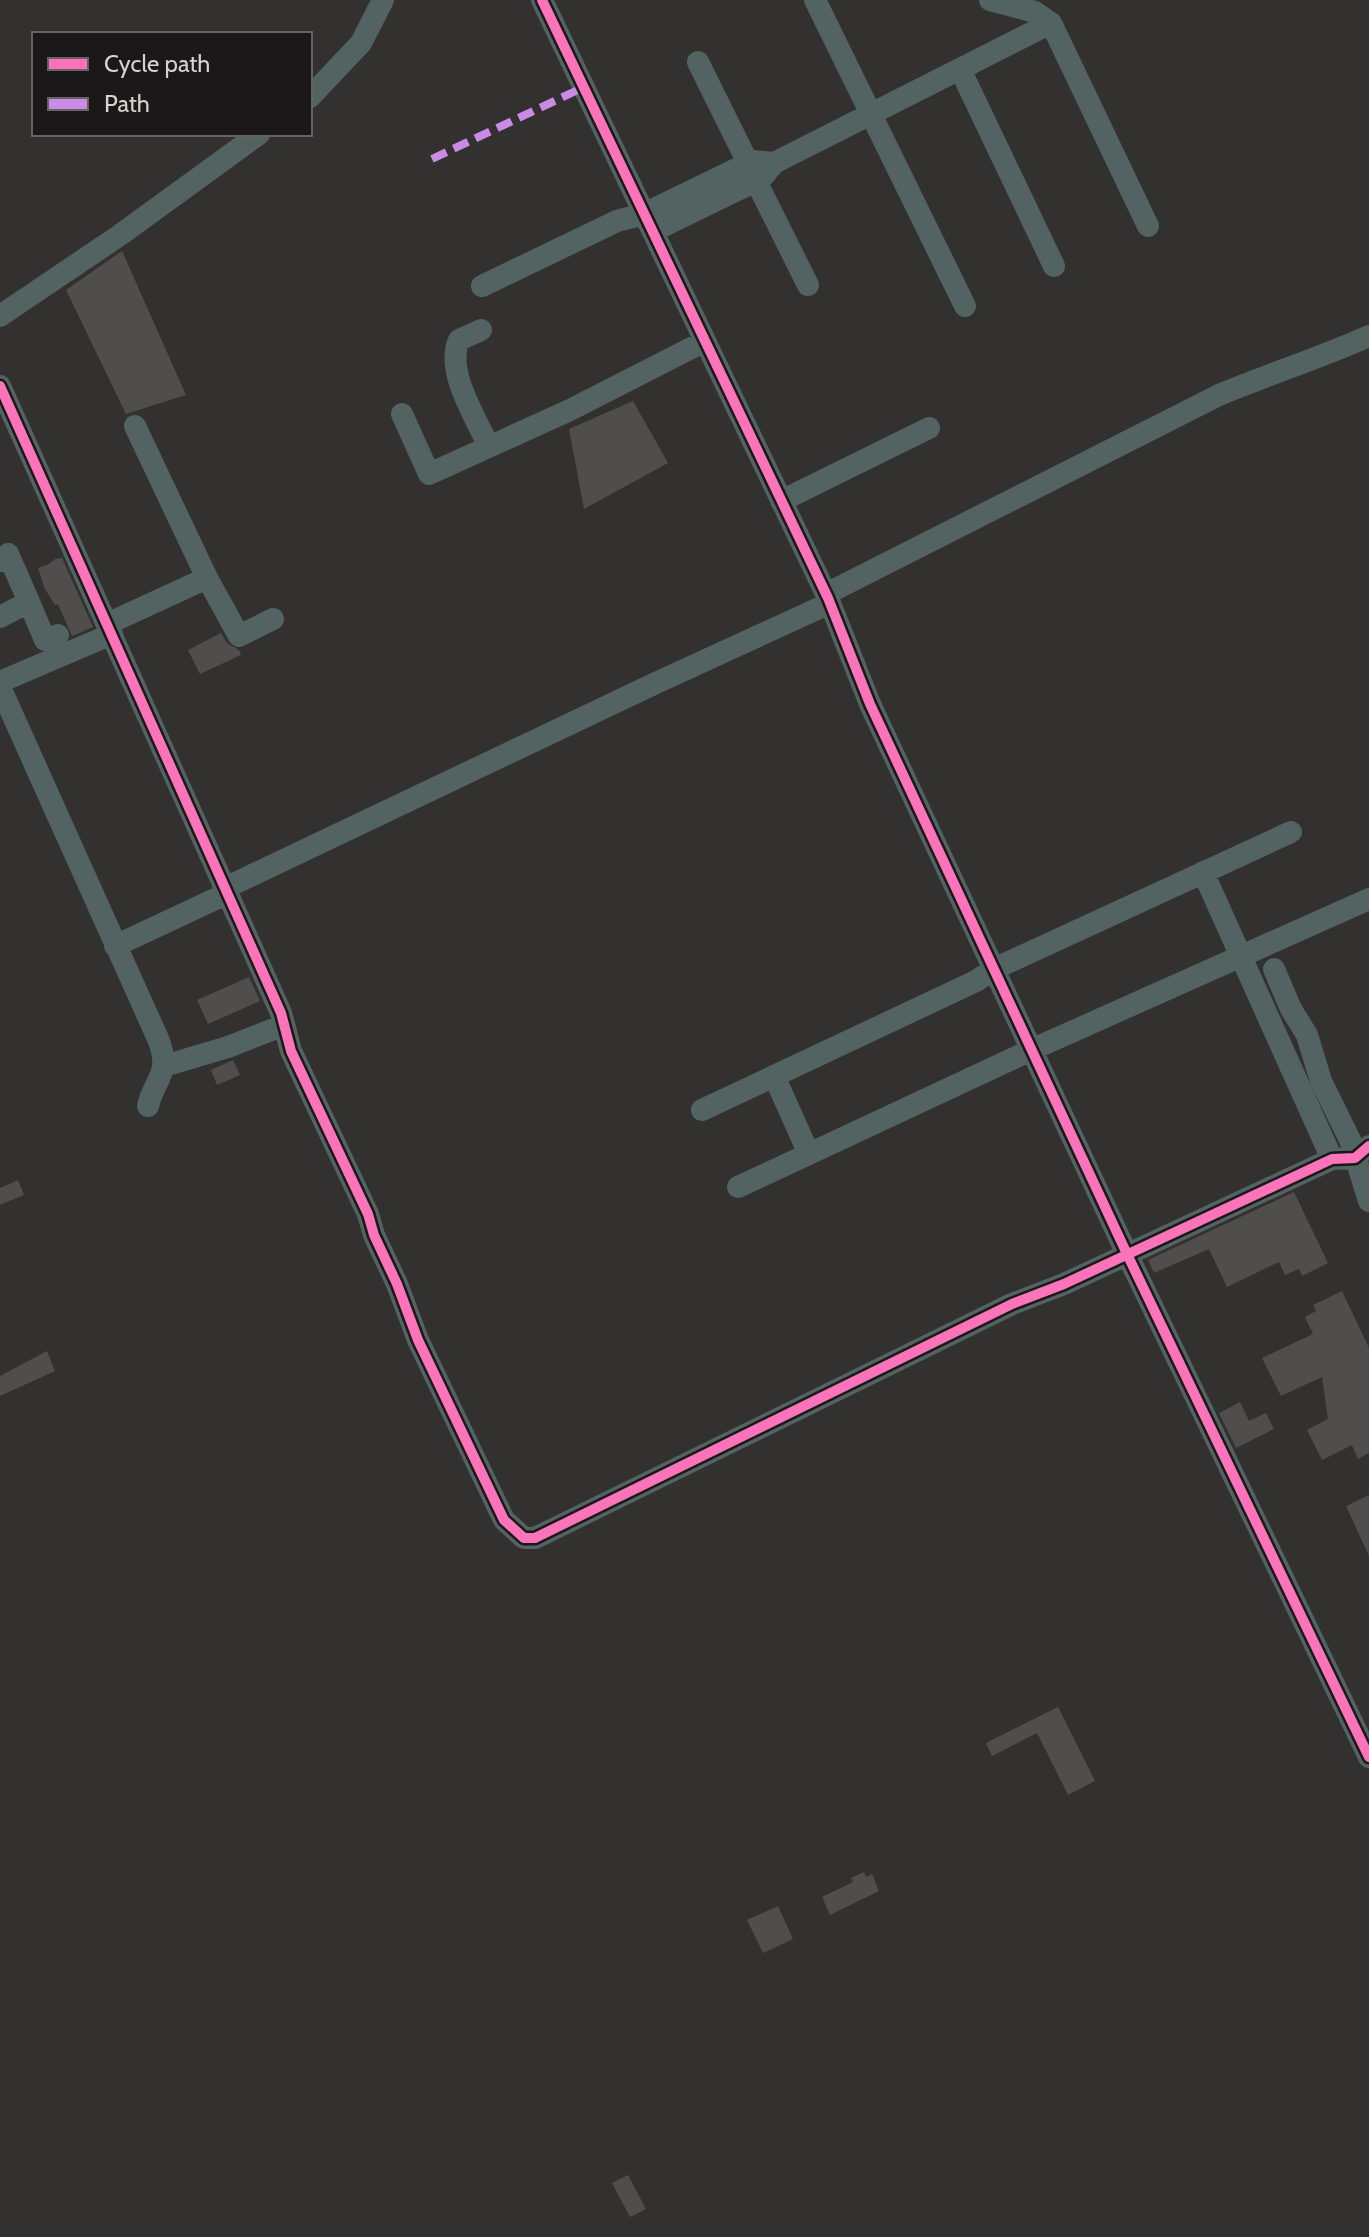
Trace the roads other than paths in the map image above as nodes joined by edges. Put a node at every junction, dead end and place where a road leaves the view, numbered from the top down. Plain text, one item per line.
1 (383, 0) edge
2 (542, 0) edge
3 (815, 0) edge
4 (990, 0) edge
5 (1051, 23) junction
6 (698, 62) dead end
7 (960, 69) junction
8 (312, 95) edge
9 (870, 114) junction
10 (256, 136) edge
11 (752, 172) junction
12 (648, 222) junction
13 (1148, 226) dead end
14 (1054, 266) dead end
15 (808, 285) dead end
16 (482, 286) dead end
17 (965, 306) dead end
18 (0, 316) edge
19 (481, 330) dead end
20 (1369, 336) edge
21 (705, 341) junction
22 (0, 386) edge
23 (402, 414) dead end
24 (135, 426) dead end
25 (929, 428) dead end
26 (489, 447) junction
27 (781, 501) junction
28 (0, 561) edge
29 (207, 578) junction
30 (828, 598) junction
31 (29, 602) junction
32 (0, 617) edge
33 (273, 619) dead end
34 (109, 629) junction
35 (58, 635) dead end
36 (0, 684) edge
37 (1291, 832) dead end
38 (1203, 872) junction
39 (225, 892) junction
40 (1369, 899) edge
41 (115, 946) junction
42 (1241, 956) junction
43 (994, 969) junction
44 (1274, 969) dead end
45 (284, 1025) junction
46 (1031, 1050) junction
47 (164, 1066) junction
48 (774, 1076) junction
49 (148, 1106) dead end
50 (702, 1110) dead end
51 (809, 1154) junction
52 (1352, 1154) edge
53 (738, 1187) dead end
54 (1369, 1201) edge
55 (1127, 1254) junction
56 (1369, 1757) edge

1 - 8 street
2 - 12 street
3 - 9 street
4 - 5 street
5 - 7 street
5 - 13 street
6 - 11 street
7 - 9 street
7 - 14 street
9 - 11 street
9 - 17 street
10 - 18 street
11 - 12 street
11 - 15 street
12 - 16 street
12 - 21 street
19 - 26 street
20 - 30 street
21 - 26 street
21 - 27 street
22 - 34 street
23 - 26 street
24 - 29 street
25 - 27 street
27 - 30 street
28 - 31 street
29 - 33 street
29 - 34 street
30 - 39 street
30 - 43 street
31 - 32 street
31 - 35 street
34 - 36 street
34 - 39 street
36 - 41 street
37 - 38 street
38 - 42 street
38 - 43 street
39 - 41 street
39 - 45 street
40 - 42 street
41 - 47 street
42 - 46 street
42 - 52 street
43 - 46 street
43 - 48 street
44 - 52 street
45 - 47 street
45 - 55 street
46 - 51 street
46 - 55 street
47 - 49 street
48 - 50 street
48 - 51 street
51 - 53 street
52 - 54 street
52 - 55 street
55 - 56 street

